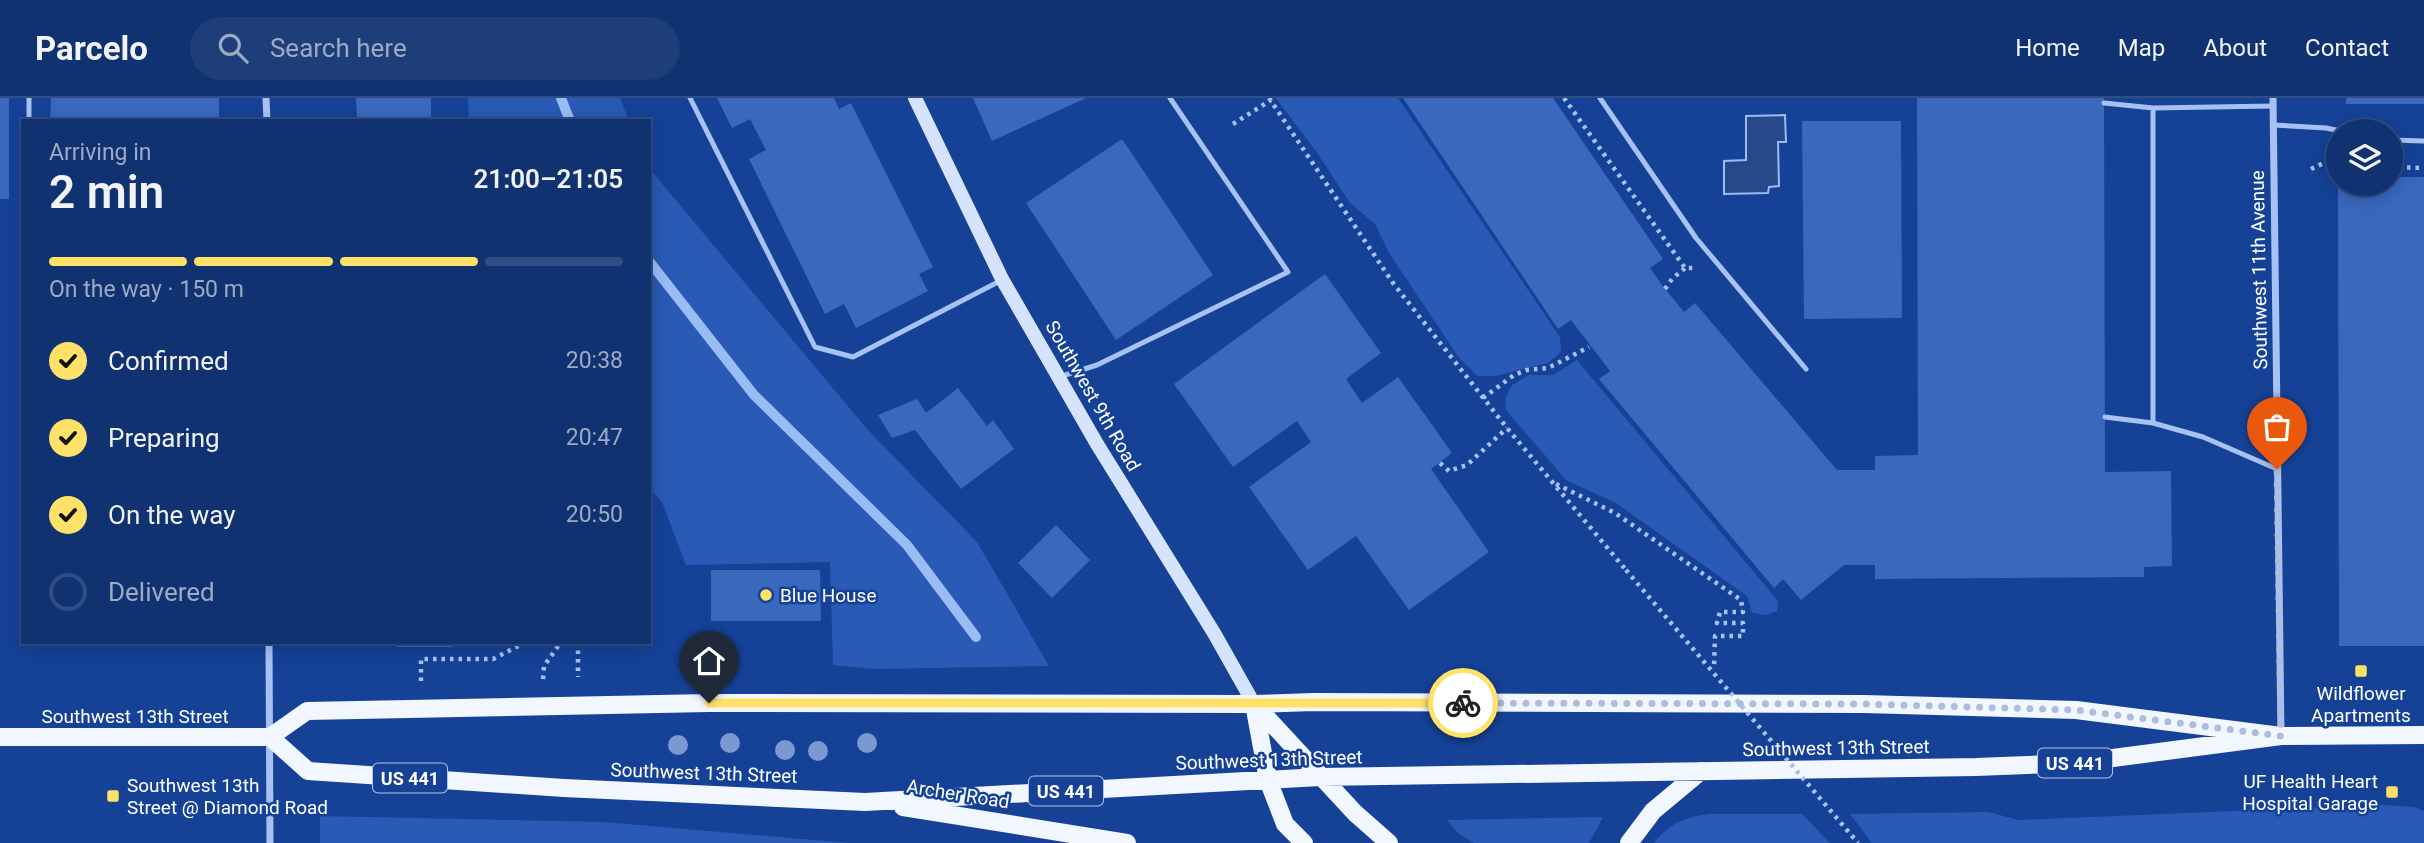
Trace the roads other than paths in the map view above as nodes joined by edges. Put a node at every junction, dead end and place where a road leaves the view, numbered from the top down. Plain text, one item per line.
1 (29, 98) edge
2 (267, 98) edge
3 (690, 98) edge
4 (915, 98) edge
5 (1170, 98) edge
6 (1600, 98) edge
7 (2273, 102) edge
8 (2104, 103) dead end
9 (2153, 108) junction
10 (29, 119) edge
11 (267, 119) edge
12 (2273, 125) junction
13 (2326, 128) edge
14 (2403, 140) edge
15 (2424, 141) edge
16 (1002, 279) junction
17 (1806, 369) dead end
18 (1059, 377) junction
19 (2105, 417) dead end
20 (2153, 423) junction
21 (2277, 469) junction
22 (270, 644) edge
23 (1254, 704) junction
24 (2424, 735) edge
25 (2281, 736) junction
26 (0, 737) edge
27 (270, 737) junction
28 (1701, 771) junction
29 (1320, 777) junction
30 (1268, 780) junction
31 (865, 802) junction
32 (270, 843) edge
33 (1127, 843) edge
34 (1304, 843) edge
35 (1389, 843) edge
36 (1629, 843) edge

1 - 10 lane
2 - 11 street
3 - 16 lane
4 - 16 street, Southwest 9th Road
5 - 18 lane
6 - 17 lane
7 - 9 lane
7 - 12 street, Southwest 11th Avenue
8 - 9 lane
9 - 20 lane
12 - 13 lane
12 - 21 street, Southwest 11th Avenue
14 - 15 lane
16 - 18 street, Southwest 9th Road
18 - 23 street, Southwest 9th Road
19 - 20 lane
20 - 21 lane
21 - 25 street, Southwest 11th Avenue
22 - 27 street
23 - 25 main road, Southwest 13th Street / US 441
23 - 27 main road, Southwest 13th Street / US 441
23 - 29 main road
23 - 30 main road
24 - 25 main road, Southwest 13th Street / US 441
25 - 28 main road, Southwest 13th Street / US 441
26 - 27 main road, Southwest 13th Street
27 - 31 main road, Southwest 13th Street / US 441
27 - 32 street
28 - 29 main road, Southwest 13th Street / US 441
28 - 36 main road
29 - 30 main road, Southwest 13th Street / US 441
29 - 35 main road
30 - 31 main road, Southwest 13th Street / US 441
30 - 34 main road
31 - 33 main road, Archer Road

